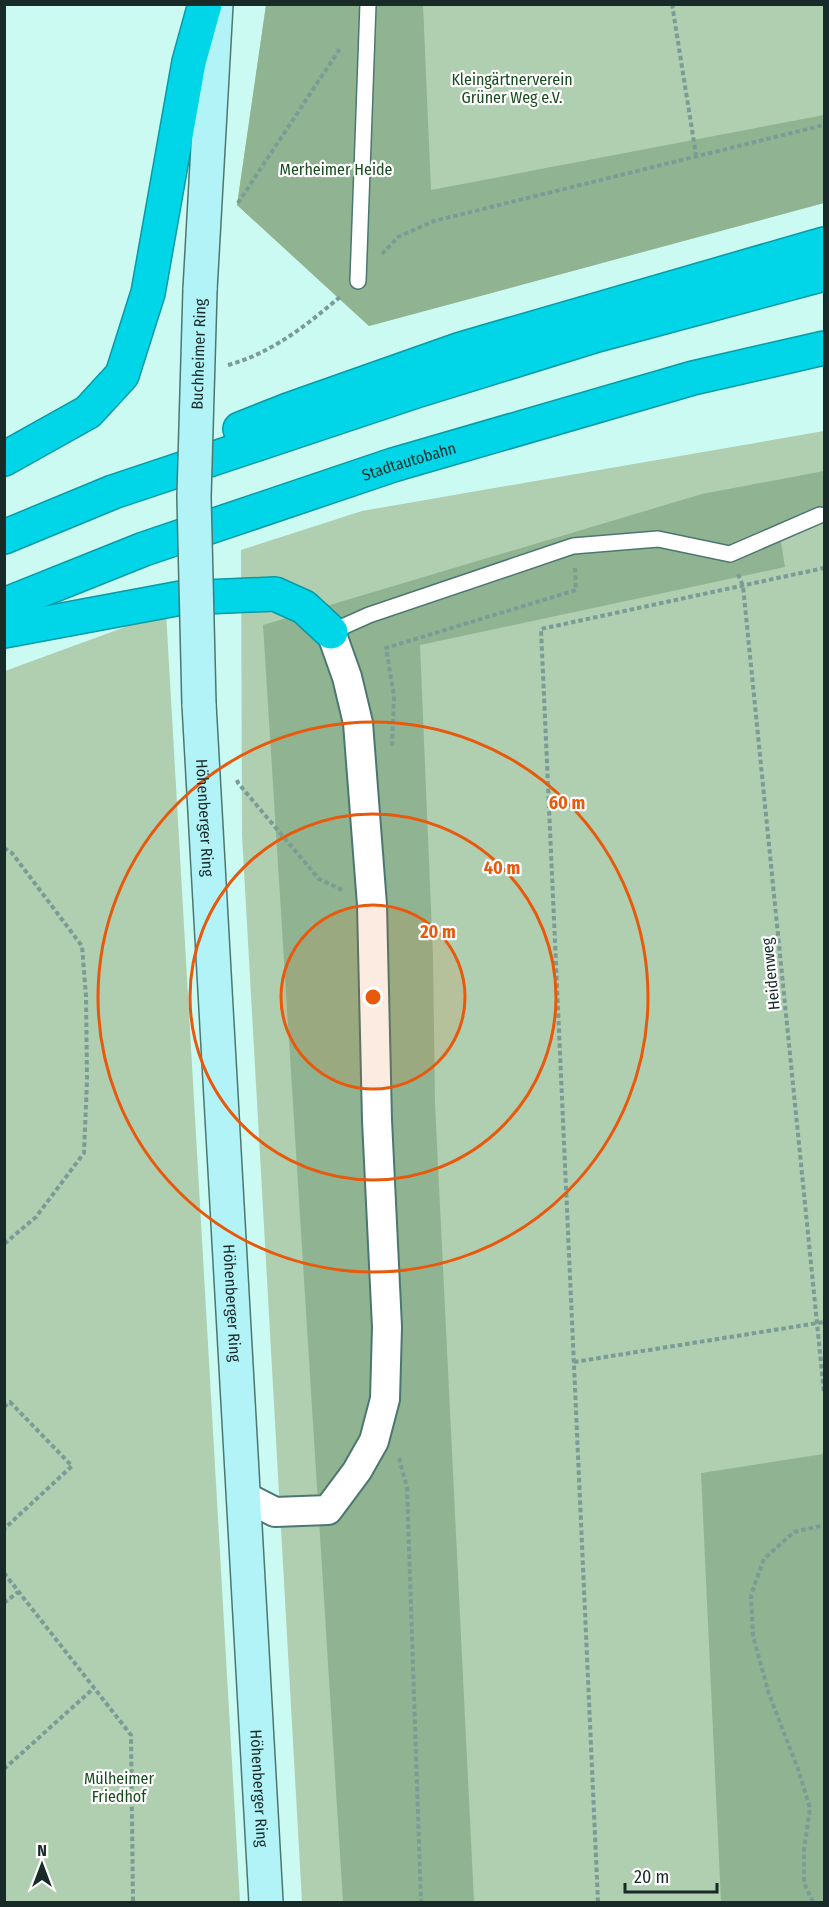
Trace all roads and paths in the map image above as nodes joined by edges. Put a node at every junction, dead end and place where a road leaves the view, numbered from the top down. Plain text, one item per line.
1 (205, 4) edge
2 (216, 4) edge
3 (368, 4) edge
4 (672, 4) edge
5 (342, 38) dead end
6 (825, 125) edge
7 (696, 155) junction
8 (237, 205) dead end
9 (825, 244) edge
10 (825, 274) edge
11 (358, 281) junction
12 (825, 348) edge
13 (227, 365) dead end
14 (4, 459) edge
15 (113, 492) junction
16 (820, 515) dead end
17 (4, 537) edge
18 (573, 546) junction
19 (730, 554) junction
20 (825, 568) edge
21 (742, 586) junction
22 (4, 605) edge
23 (4, 631) edge
24 (331, 632) junction
25 (199, 704) joint
26 (392, 752) dead end
27 (236, 772) dead end
28 (4, 848) edge
29 (372, 905) junction
30 (4, 1244) edge
31 (825, 1322) edge
32 (818, 1323) junction
33 (574, 1362) junction
34 (825, 1393) edge
35 (4, 1407) edge
36 (398, 1455) dead end
37 (244, 1496) junction
38 (825, 1525) edge
39 (4, 1529) edge
40 (4, 1573) edge
41 (18, 1592) junction
42 (4, 1603) edge
43 (94, 1688) junction
44 (4, 1769) edge
45 (133, 1902) edge
46 (266, 1902) edge
47 (422, 1902) edge
48 (598, 1902) edge
49 (813, 1902) edge

1 - 14 highway
2 - 25 street, Buchheimer Ring, bridge
3 - 11 lane
4 - 7 path
5 - 8 path
6 - 7 path
7 - 11 path
9 - 15 highway
10 - 15 highway
11 - 13 path
12 - 22 highway, Stadtautobahn
15 - 17 highway
16 - 19 lane
18 - 19 lane
18 - 24 lane
18 - 26 path
19 - 21 path, Heidenweg
20 - 21 path
21 - 32 path, Heidenweg
21 - 33 path
23 - 24 highway
24 - 29 street
25 - 37 street, Höhenberger Ring
27 - 29 path
28 - 30 path
29 - 37 street
31 - 32 path
32 - 33 path
32 - 34 path, Heidenweg
33 - 48 path
35 - 39 path
36 - 47 path
37 - 46 street, Höhenberger Ring
38 - 49 path
40 - 41 path
41 - 42 path
41 - 43 path
43 - 44 path
43 - 45 path

